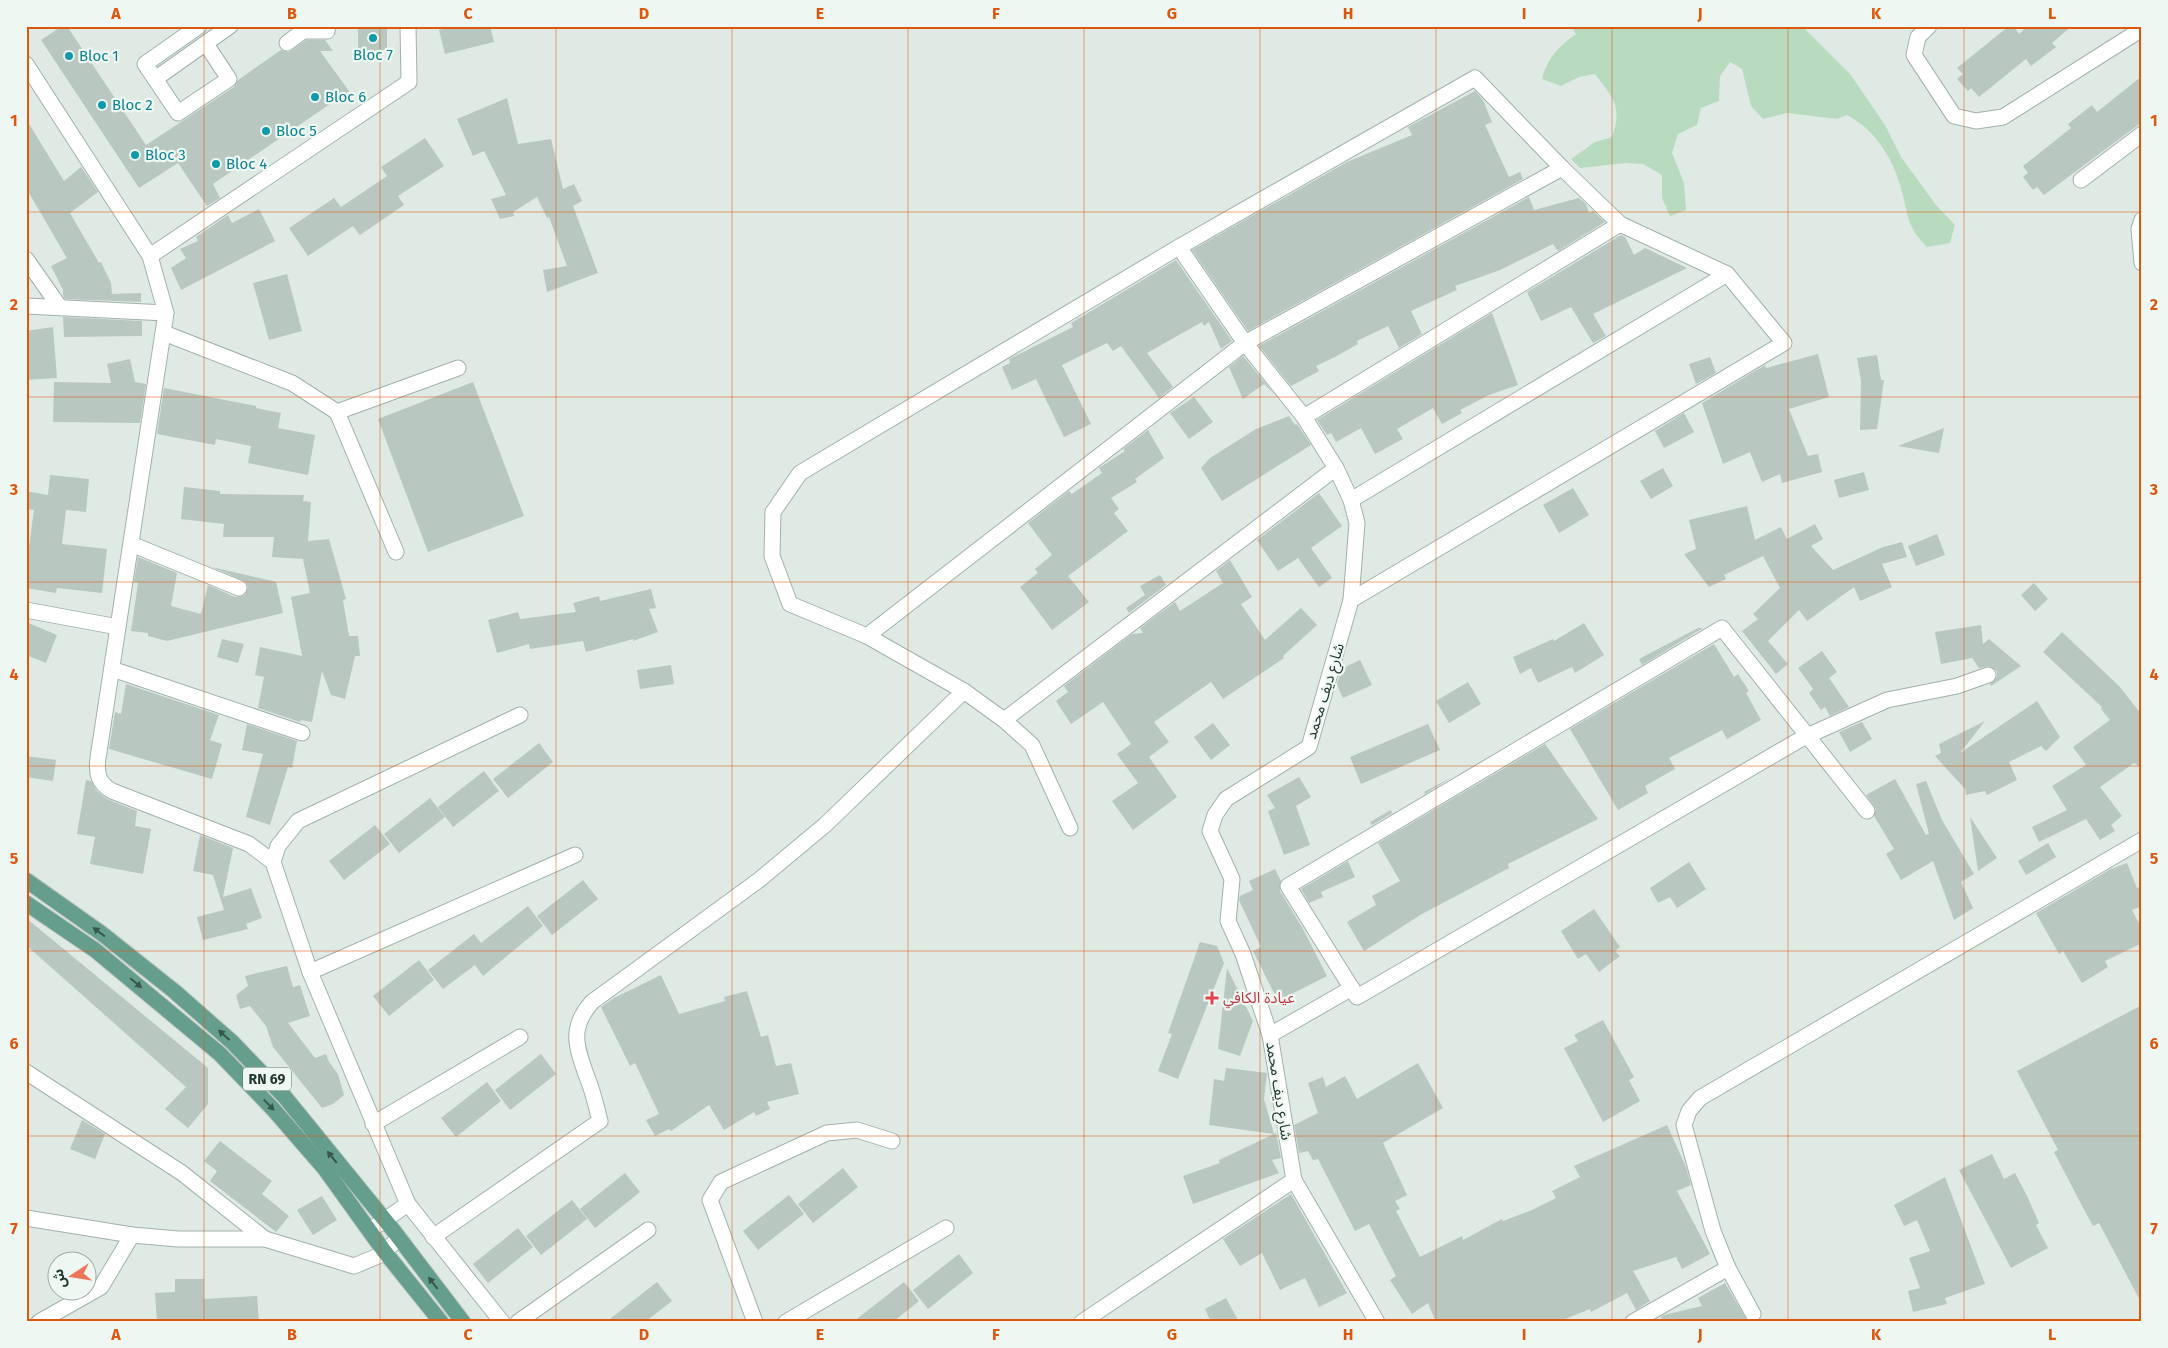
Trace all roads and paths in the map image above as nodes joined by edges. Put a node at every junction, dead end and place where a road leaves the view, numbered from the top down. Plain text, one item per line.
1 (199, 26) edge
2 (328, 26) edge
3 (408, 26) edge
4 (1929, 26) edge
5 (221, 29) edge
6 (301, 29) edge
7 (2142, 29) edge
8 (287, 43) dead end
9 (206, 44) junction
10 (26, 64) edge
11 (155, 79) junction
12 (2142, 134) edge
13 (1562, 168) junction
14 (2081, 180) dead end
15 (2142, 220) edge
16 (1620, 224) junction
17 (1179, 248) junction
18 (150, 256) junction
19 (26, 260) edge
20 (2142, 262) edge
21 (1727, 274) junction
22 (26, 306) edge
23 (59, 306) junction
24 (166, 313) junction
25 (164, 333) junction
26 (1245, 343) junction
27 (458, 368) dead end
28 (336, 412) junction
29 (1304, 417) junction
30 (1336, 468) junction
31 (1351, 500) junction
32 (131, 544) junction
33 (396, 552) dead end
34 (239, 588) dead end
35 (1351, 600) junction
36 (26, 610) edge
37 (118, 627) junction
38 (867, 636) junction
39 (112, 669) junction
40 (1988, 675) dead end
41 (964, 691) junction
42 (520, 715) dead end
43 (1004, 720) junction
44 (302, 733) dead end
45 (1807, 736) junction
46 (1867, 811) dead end
47 (1070, 828) dead end
48 (2142, 840) edge
49 (575, 855) dead end
50 (272, 862) junction
51 (26, 880) edge
52 (26, 903) edge
53 (310, 972) junction
54 (1352, 988) junction
55 (1270, 1035) junction
56 (520, 1037) dead end
57 (26, 1072) edge
58 (373, 1124) junction
59 (892, 1141) dead end
60 (1294, 1180) junction
61 (408, 1204) junction
62 (26, 1218) edge
63 (384, 1220) junction
64 (946, 1228) dead end
65 (370, 1230) junction
66 (648, 1230) dead end
67 (132, 1234) junction
68 (433, 1237) junction
69 (265, 1239) junction
70 (399, 1239) junction
71 (384, 1251) junction
72 (1728, 1268) junction
73 (1753, 1314) dead end
74 (460, 1321) edge
75 (39, 1322) edge
76 (441, 1322) edge
77 (502, 1322) edge
78 (518, 1322) edge
79 (755, 1322) edge
80 (786, 1322) edge
81 (1082, 1322) edge
82 (1377, 1322) edge
83 (1633, 1322) edge

1 - 11 street
2 - 6 street
3 - 18 street
4 - 7 street
5 - 9 street
6 - 8 street
9 - 11 street
9 - 11 street
10 - 18 street
12 - 14 street
13 - 16 street
13 - 17 street
13 - 26 street
15 - 20 street
16 - 21 street
16 - 29 street
17 - 26 street, شارع ديف محمد
17 - 38 street
18 - 24 street
19 - 23 street
21 - 31 street
21 - 35 street
22 - 23 street
23 - 24 street
24 - 25 street
25 - 28 street
25 - 32 street
26 - 29 street, شارع ديف محمد
26 - 38 street
27 - 28 street
28 - 33 street
29 - 30 street, شارع ديف محمد
30 - 31 street, شارع ديف محمد
30 - 43 street
31 - 35 street, شارع ديف محمد
32 - 34 street
32 - 37 street
35 - 55 street, شارع ديف محمد
36 - 37 street
37 - 39 street
38 - 41 street
39 - 44 street
39 - 50 street
40 - 45 street
41 - 43 street
41 - 68 street
42 - 50 street
43 - 47 street
45 - 46 street
45 - 54 street
45 - 54 street
48 - 72 street
49 - 53 street
50 - 53 street
63 -> 51 main road, RN 69
52 -> 65 main road, RN 69
53 - 58 street
54 - 55 street
55 - 60 street, شارع ديف محمد
56 - 58 street
57 - 69 street
58 - 61 street
59 - 79 street
60 - 81 street
60 - 82 street
61 - 63 street
61 - 68 street
62 - 67 street
63 - 65 street
63 - 70 main road, RN 69
64 - 80 street
65 - 71 main road, RN 69
66 - 78 street
67 - 69 street
67 - 75 street
68 - 77 street
69 - 71 street
70 - 71 street
74 -> 70 main road, RN 69
71 - 76 main road, RN 69
72 - 73 street
72 - 83 street

